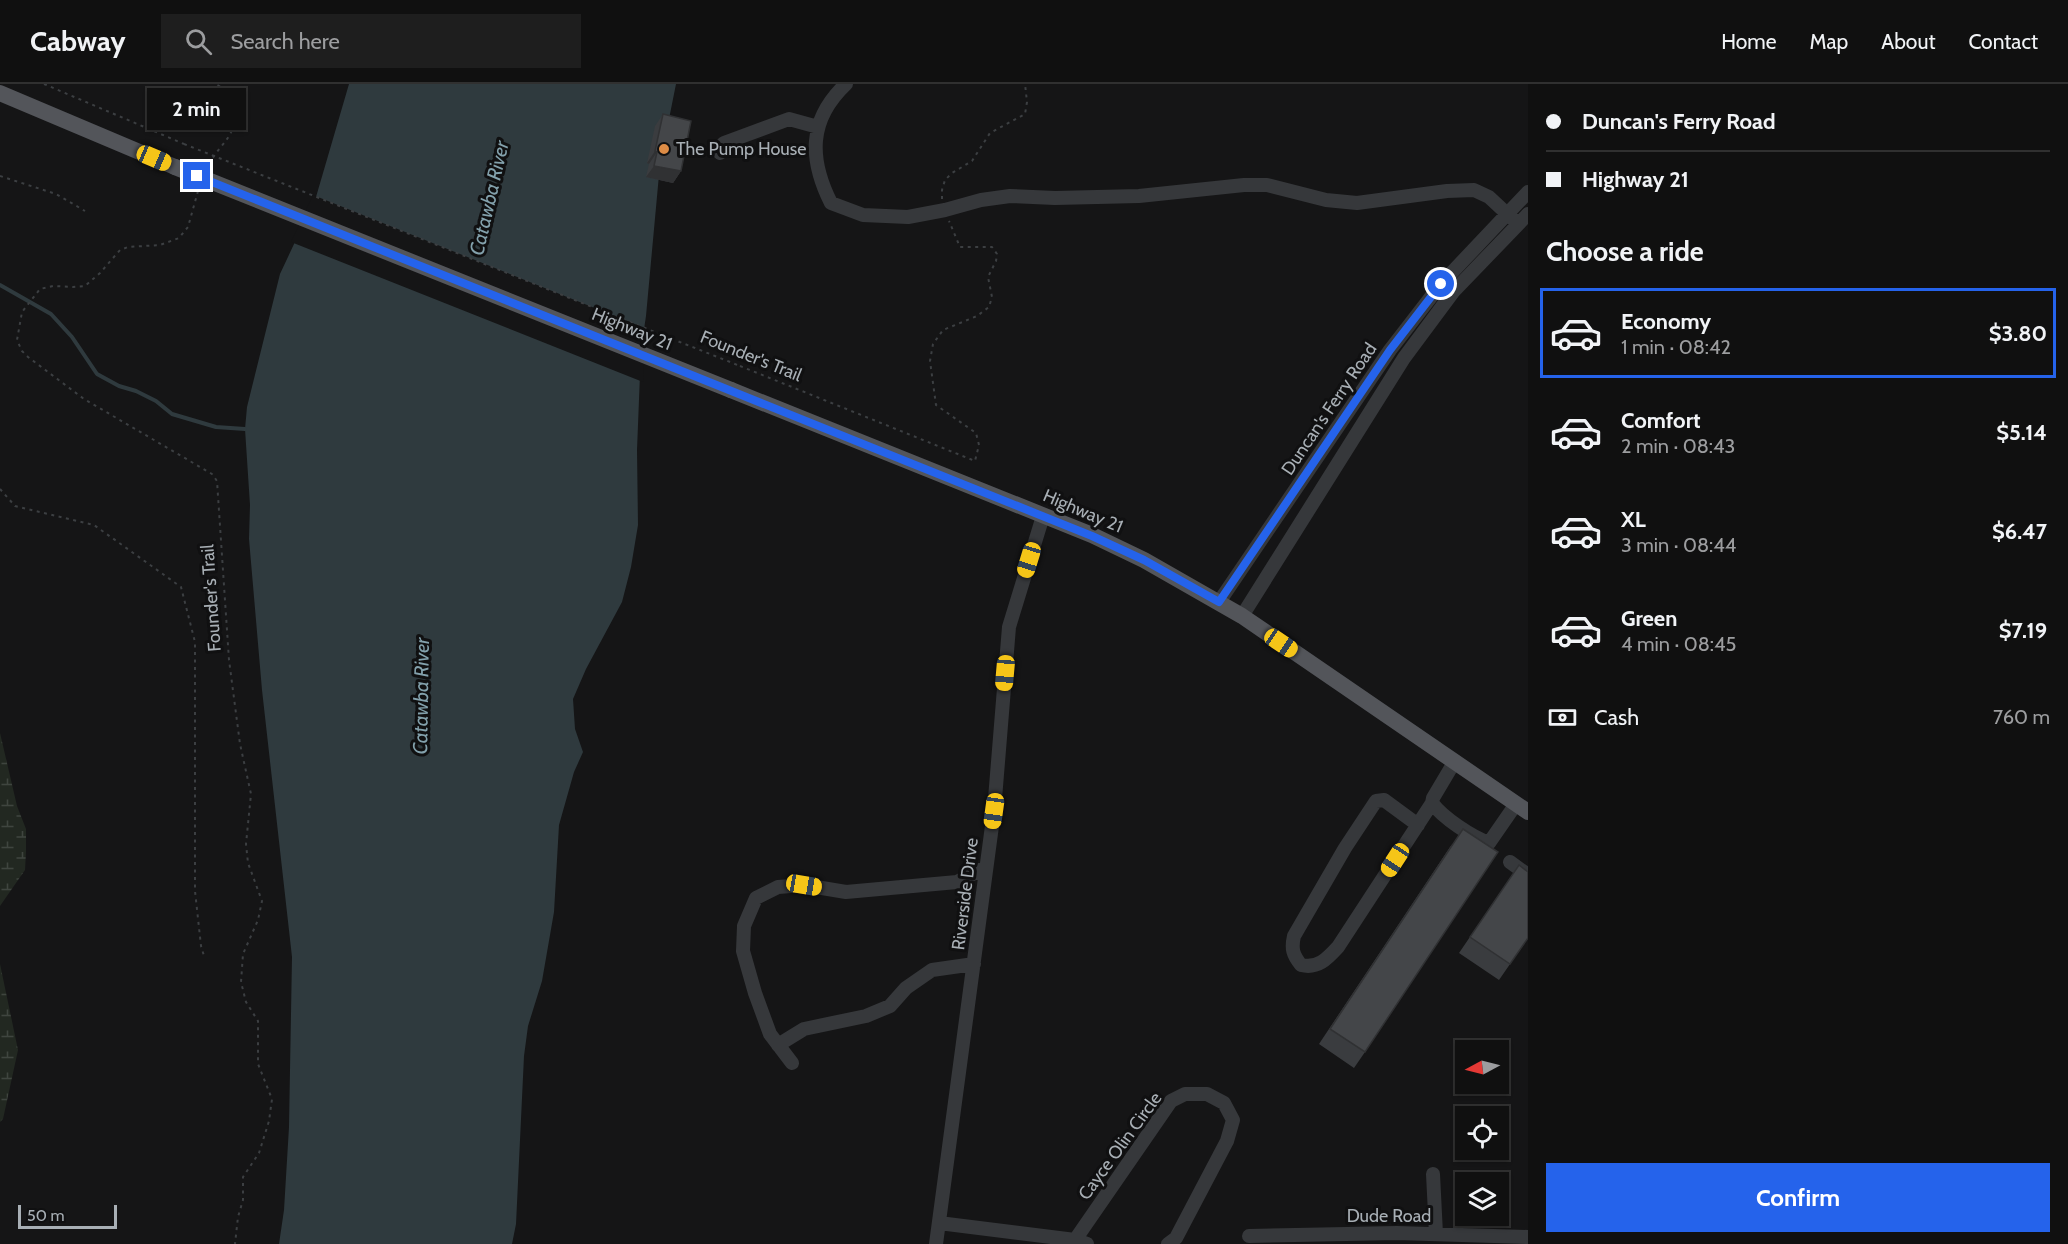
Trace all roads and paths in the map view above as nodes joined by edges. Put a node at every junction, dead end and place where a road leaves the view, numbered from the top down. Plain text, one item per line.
1 (44, 84) edge
2 (215, 84) edge
3 (846, 84) edge
4 (1025, 84) edge
5 (0, 93) edge
6 (818, 127) junction
7 (720, 153) dead end
8 (208, 166) dead end
9 (0, 176) edge
10 (199, 188) dead end
11 (1528, 192) edge
12 (945, 210) junction
13 (85, 211) dead end
14 (1507, 214) junction
15 (1528, 214) edge
16 (1518, 224) junction
17 (0, 489) edge
18 (1043, 516) junction
19 (1219, 602) junction
20 (1242, 616) junction
21 (1455, 761) junction
22 (1432, 803) junction
23 (1522, 808) edge
24 (1418, 825) junction
25 (1510, 862) dead end
26 (986, 867) junction
27 (1528, 875) edge
28 (204, 956) dead end
29 (974, 964) junction
30 (778, 1045) junction
31 (792, 1063) dead end
32 (1432, 1174) dead end
33 (939, 1223) junction
34 (1436, 1234) junction
35 (1249, 1236) dead end
36 (1528, 1237) edge
37 (1081, 1242) edge
38 (235, 1244) edge
39 (936, 1244) edge
40 (1168, 1244) edge

1 - 12 path, Founder's Trail, bridge
2 - 8 path
3 - 6 street
4 - 12 path
5 - 18 main road, Highway 21, bridge
6 - 7 street
6 - 12 street
9 - 13 path
10 - 38 path, Founder's Trail
11 - 14 street, Duncan's Ferry Road
12 - 14 street
14 - 16 street
14 - 19 street, Duncan's Ferry Road
15 - 16 street
16 - 20 street
17 - 28 path
18 - 19 main road, Highway 21
18 - 26 street, Riverside Drive
19 - 20 main road, Highway 21
20 - 21 main road, Highway 21
21 - 22 street
21 - 23 main road, Highway 21
22 - 23 street
22 - 24 street
24 - 24 street
25 - 27 street
26 - 29 street, Riverside Drive
26 - 30 street
29 - 30 street
29 - 33 street, Riverside Drive
30 - 31 street
32 - 34 street
33 - 37 street, Cayce Olin Circle
33 - 39 street, Riverside Drive
34 - 35 street, Dude Road
34 - 36 street, Dude Road
37 - 40 street, Cayce Olin Circle

